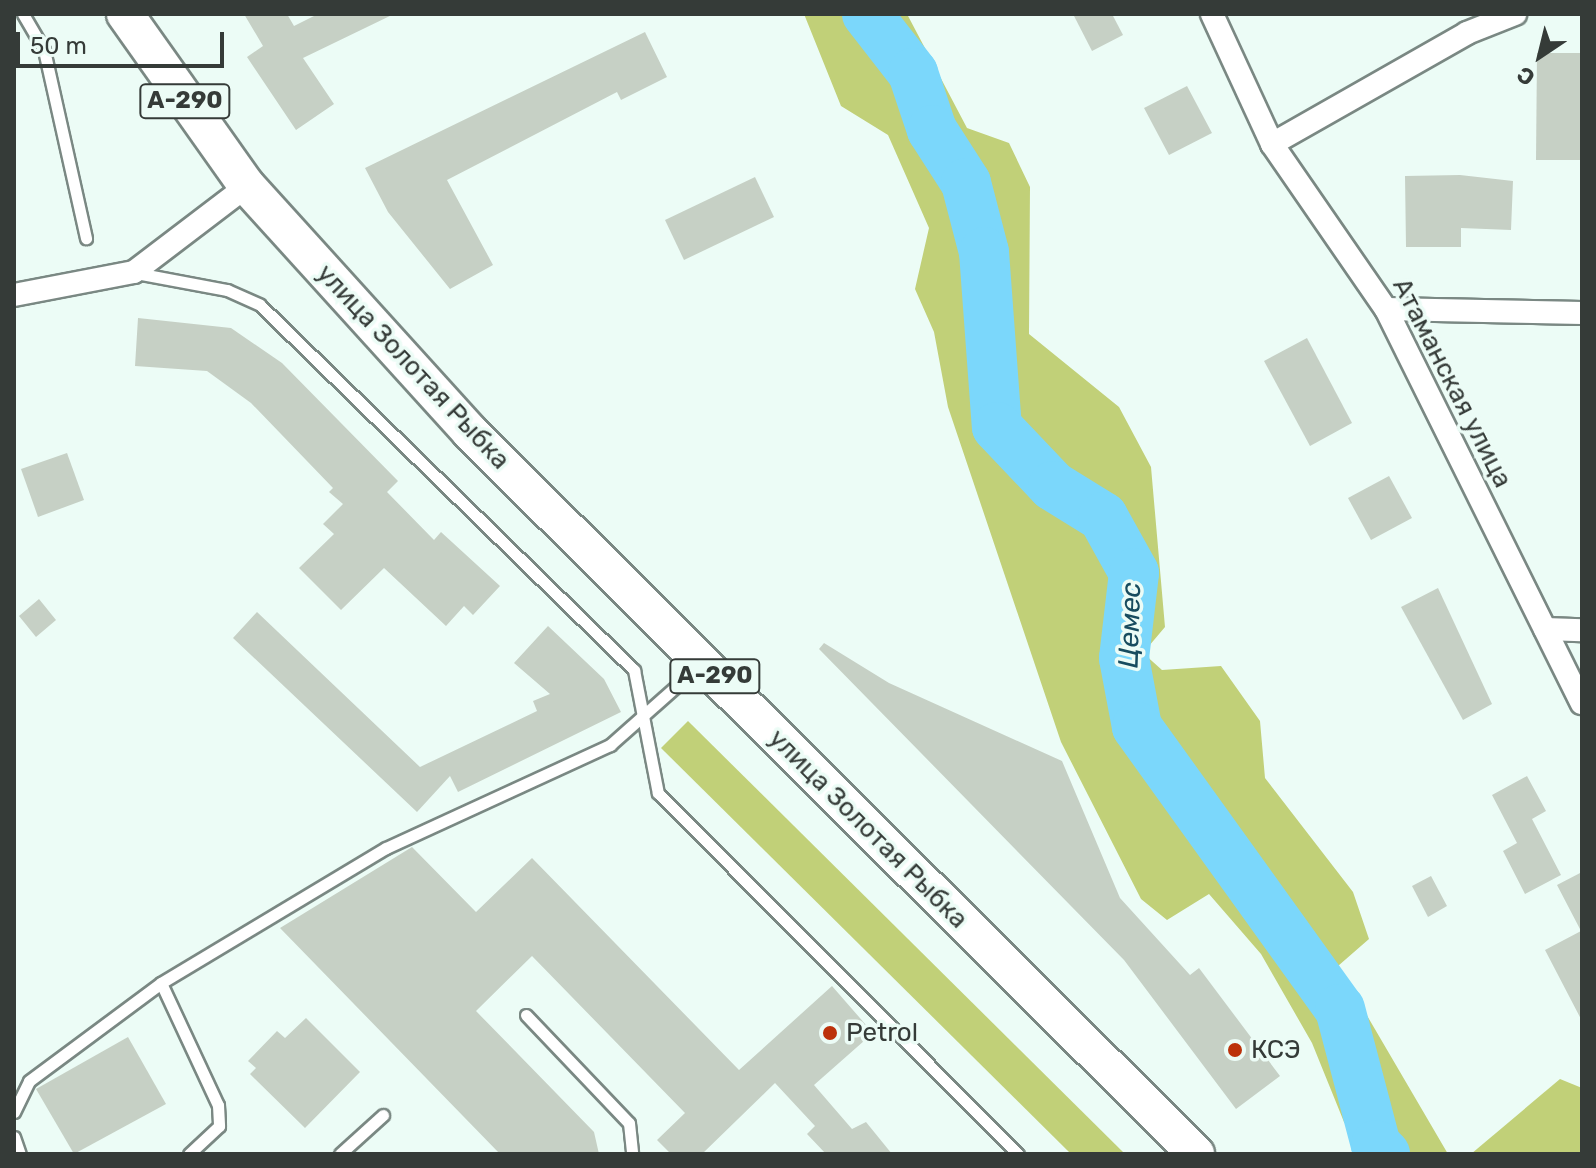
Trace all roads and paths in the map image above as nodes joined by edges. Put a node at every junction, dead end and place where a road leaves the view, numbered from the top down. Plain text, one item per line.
1 (23, 14) edge
2 (125, 14) edge
3 (1212, 14) edge
4 (1515, 14) edge
5 (1272, 144) junction
6 (247, 186) junction
7 (86, 238) dead end
8 (134, 272) junction
9 (14, 295) edge
10 (1386, 309) junction
11 (1582, 313) edge
12 (1545, 629) junction
13 (1582, 630) edge
14 (701, 663) junction
15 (1582, 703) edge
16 (649, 718) junction
17 (161, 983) junction
18 (526, 1015) dead end
19 (14, 1112) edge
20 (383, 1115) dead end
21 (14, 1137) edge
22 (20, 1154) edge
23 (189, 1154) edge
24 (340, 1154) edge
25 (632, 1154) edge
26 (1018, 1154) edge
27 (1196, 1154) edge

1 - 7 lane
2 - 6 highway, А-290
3 - 5 street, Атаманская улица
4 - 5 street
5 - 10 street, Атаманская улица
6 - 8 street
6 - 14 highway, улица Золотая Рыбка / А-290
8 - 9 street
8 - 16 lane
10 - 11 street
10 - 12 street, Атаманская улица
12 - 13 street
12 - 15 street, Атаманская улица
14 - 16 lane
14 - 27 highway, улица Золотая Рыбка / А-290
16 - 17 lane
16 - 26 lane
17 - 19 lane
17 - 23 lane
18 - 25 lane
20 - 24 lane
21 - 22 lane

